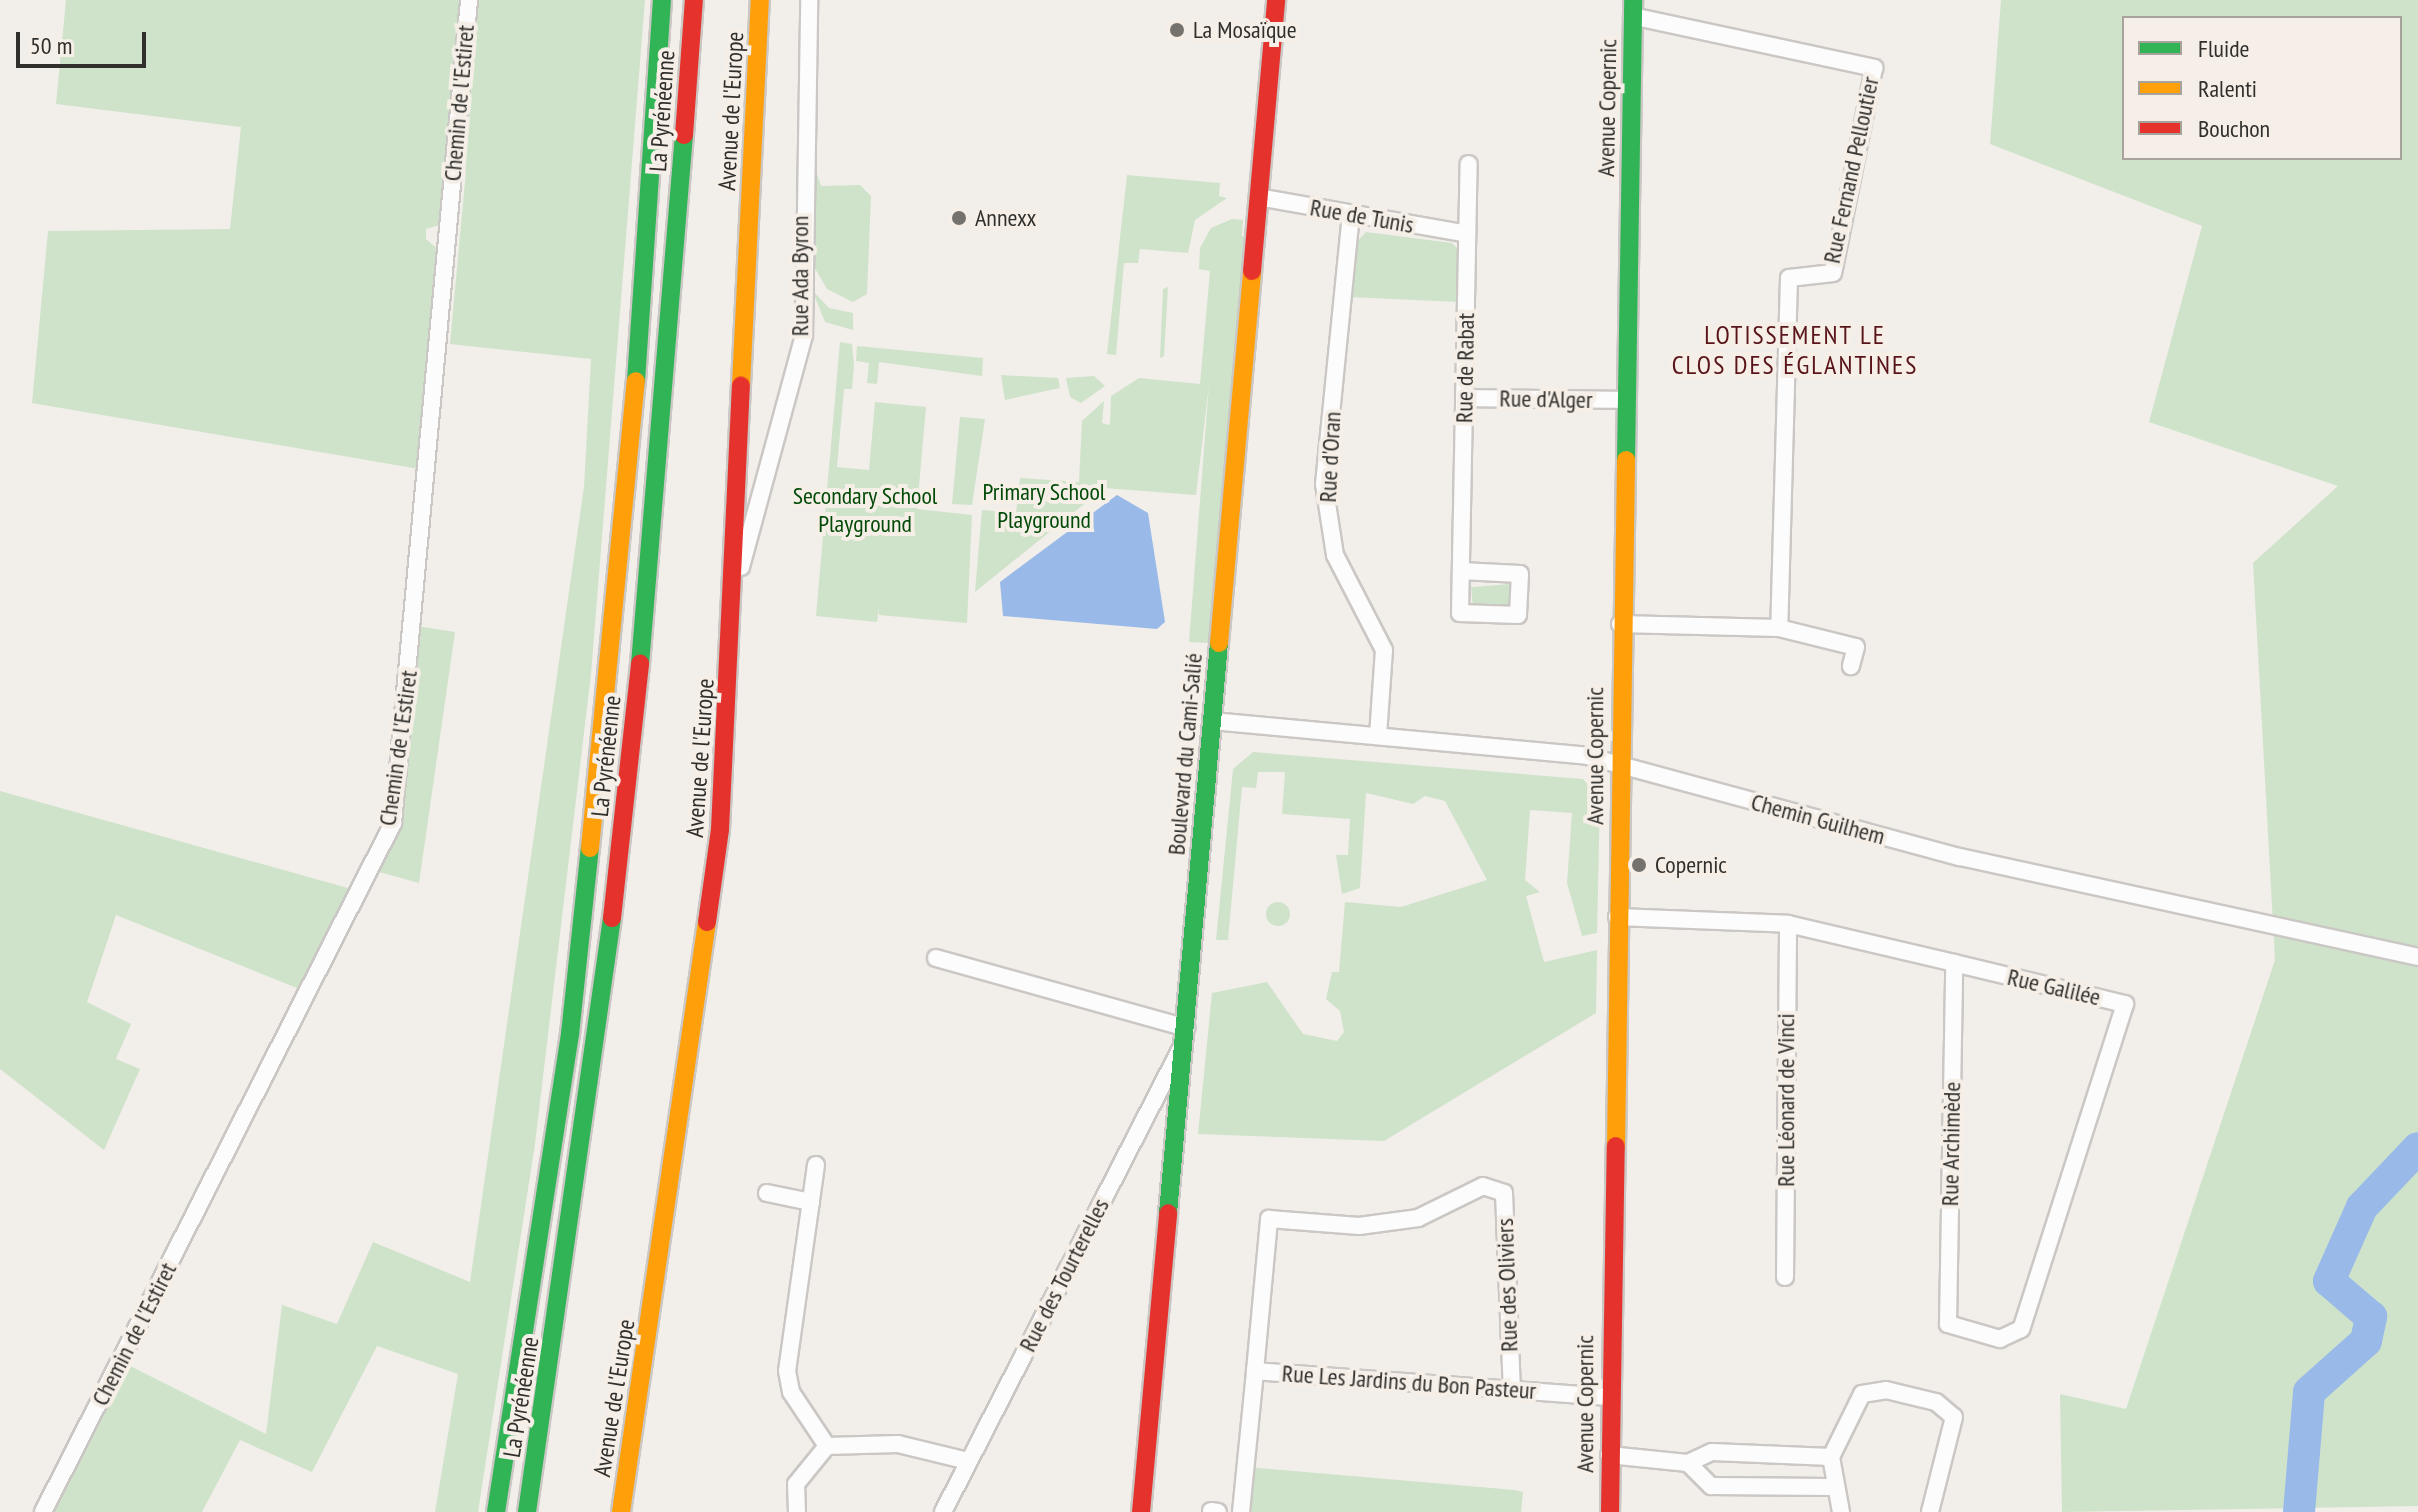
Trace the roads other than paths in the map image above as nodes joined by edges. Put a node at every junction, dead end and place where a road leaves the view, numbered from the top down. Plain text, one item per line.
1 (469, 0) edge
2 (662, 0) edge
3 (694, 0) edge
4 (760, 0) edge
5 (809, 0) edge
6 (1276, 0) edge
7 (1632, 8) edge
8 (1469, 164) dead end
9 (1258, 197) junction
10 (1351, 214) junction
11 (1467, 234) junction
12 (1464, 398) junction
13 (1627, 400) junction
14 (1461, 571) dead end
15 (732, 592) junction
16 (1620, 624) junction
17 (1779, 628) junction
18 (1851, 666) dead end
19 (1212, 721) junction
20 (1378, 736) junction
21 (1620, 765) junction
22 (1617, 917) junction
23 (1788, 924) junction
24 (2418, 957) edge
25 (936, 958) dead end
26 (1954, 963) junction
27 (1186, 1033) junction
28 (816, 1165) dead end
29 (767, 1193) dead end
30 (811, 1202) junction
31 (1785, 1277) dead end
32 (1948, 1324) joint
33 (1255, 1371) junction
34 (1512, 1390) junction
35 (1608, 1397) junction
36 (827, 1446) junction
37 (1609, 1455) junction
38 (1831, 1457) junction
39 (968, 1461) junction
40 (1688, 1463) junction
41 (1831, 1487) junction
42 (1211, 1511) edge
43 (43, 1512) edge
44 (496, 1512) edge
45 (527, 1512) edge
46 (621, 1512) edge
47 (797, 1512) edge
48 (943, 1512) edge
49 (1141, 1512) edge
50 (1218, 1512) edge
51 (1241, 1512) edge
52 (1610, 1512) edge
53 (1841, 1512) edge
54 (1930, 1512) edge

1 - 43 street, Chemin de l'Estiret
2 - 44 main road, La Pyrénéenne
3 - 45 main road, La Pyrénéenne
4 - 15 main road, Avenue de l'Europe
5 - 15 street, Rue Ada Byron
6 - 9 main road, Boulevard du Cami-Salié
7 - 13 main road, Avenue Copernic
7 - 17 street, Rue Fernand Pelloutier
8 - 11 street, Rue de Rabat
9 - 10 street, Rue de Tunis
9 - 19 main road, Boulevard du Cami-Salié
10 - 11 street, Rue de Tunis
10 - 20 street, Rue d'Oran
11 - 12 street, Rue de Rabat
12 - 13 street, Rue d'Alger
12 - 14 street, Rue de Rabat
13 - 16 main road, Avenue Copernic
15 - 46 main road, Avenue de l'Europe
16 - 17 street
16 - 21 main road, Avenue Copernic
17 - 18 street
19 - 20 street, Chemin Guilhem
19 - 27 main road, Boulevard du Cami-Salié
20 - 21 street, Chemin Guilhem
21 - 22 main road, Avenue Copernic
21 - 24 street, Chemin Guilhem
22 - 23 street, Rue Galilée
22 - 35 main road, Avenue Copernic
23 - 26 street, Rue Galilée
23 - 31 street, Rue Léonard de Vinci
25 - 27 street
26 - 32 street, Rue Archimède
26 - 32 street, Rue Galilée
27 - 39 street, Rue des Tourterelles
27 - 49 main road, Boulevard du Cami-Salié
28 - 30 street
29 - 30 street
30 - 36 street
33 - 34 street, Rue Les Jardins du Bon Pasteur
33 - 34 street, Rue des Oliviers
33 - 51 street, Rue Les Jardins du Bon Pasteur
34 - 35 street, Rue Les Jardins du Bon Pasteur
35 - 37 main road, Avenue Copernic
36 - 39 street
36 - 47 street
37 - 40 street
37 - 52 main road, Avenue Copernic
38 - 40 street
38 - 41 street
38 - 54 street
39 - 48 street, Rue des Tourterelles
40 - 41 street
41 - 53 street
42 - 50 street

